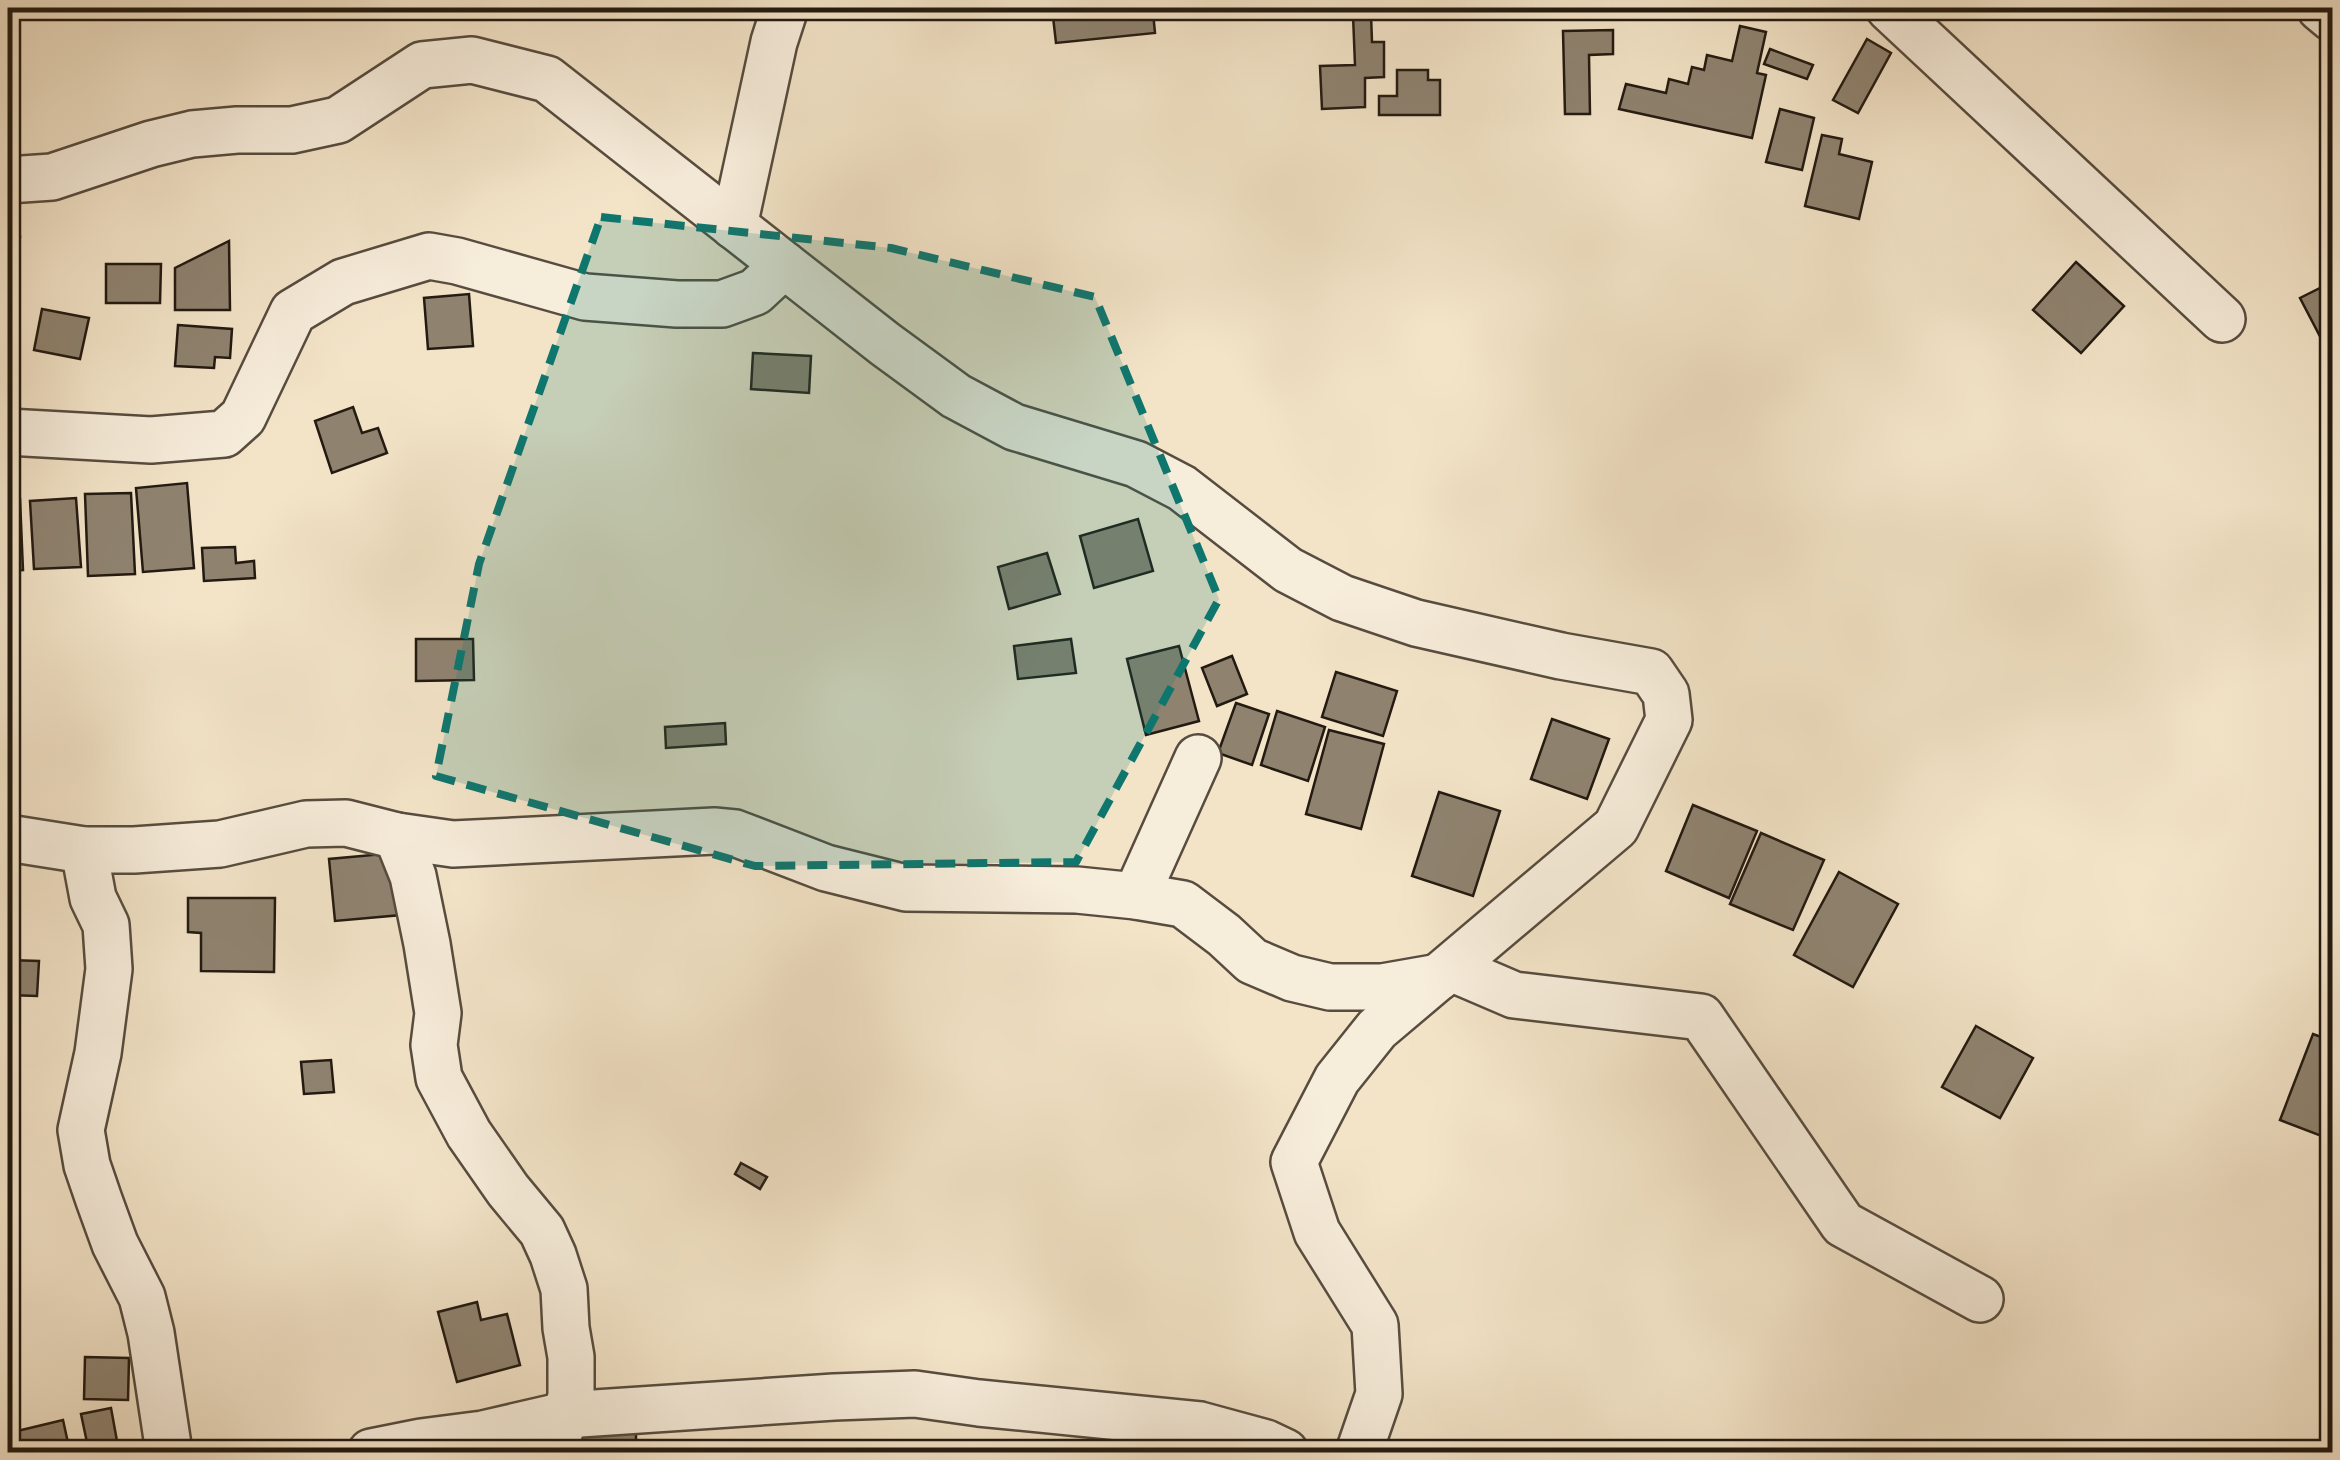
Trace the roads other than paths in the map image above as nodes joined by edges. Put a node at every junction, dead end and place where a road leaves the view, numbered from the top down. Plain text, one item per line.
1 (785, 8) edge
2 (1889, 8) edge
3 (2320, 8) edge
4 (2332, 18) edge
5 (8, 180) edge
6 (734, 226) junction
7 (784, 265) junction
8 (2222, 319) dead end
9 (8, 432) edge
10 (1198, 758) dead end
11 (397, 836) junction
12 (8, 838) edge
13 (84, 850) junction
14 (1136, 896) junction
15 (1446, 972) junction
16 (1980, 1299) dead end
17 (559, 1434) edge
18 (169, 1452) edge
19 (371, 1452) edge
20 (1285, 1452) edge
21 (1359, 1452) edge

1 - 6 street
2 - 8 street
3 - 4 street
5 - 6 street
6 - 7 street
7 - 9 street
7 - 15 street
10 - 14 street
11 - 13 street
11 - 14 street
11 - 17 street
12 - 13 street
13 - 18 street
14 - 15 street
15 - 16 street
15 - 21 street
17 - 19 street
17 - 20 street

